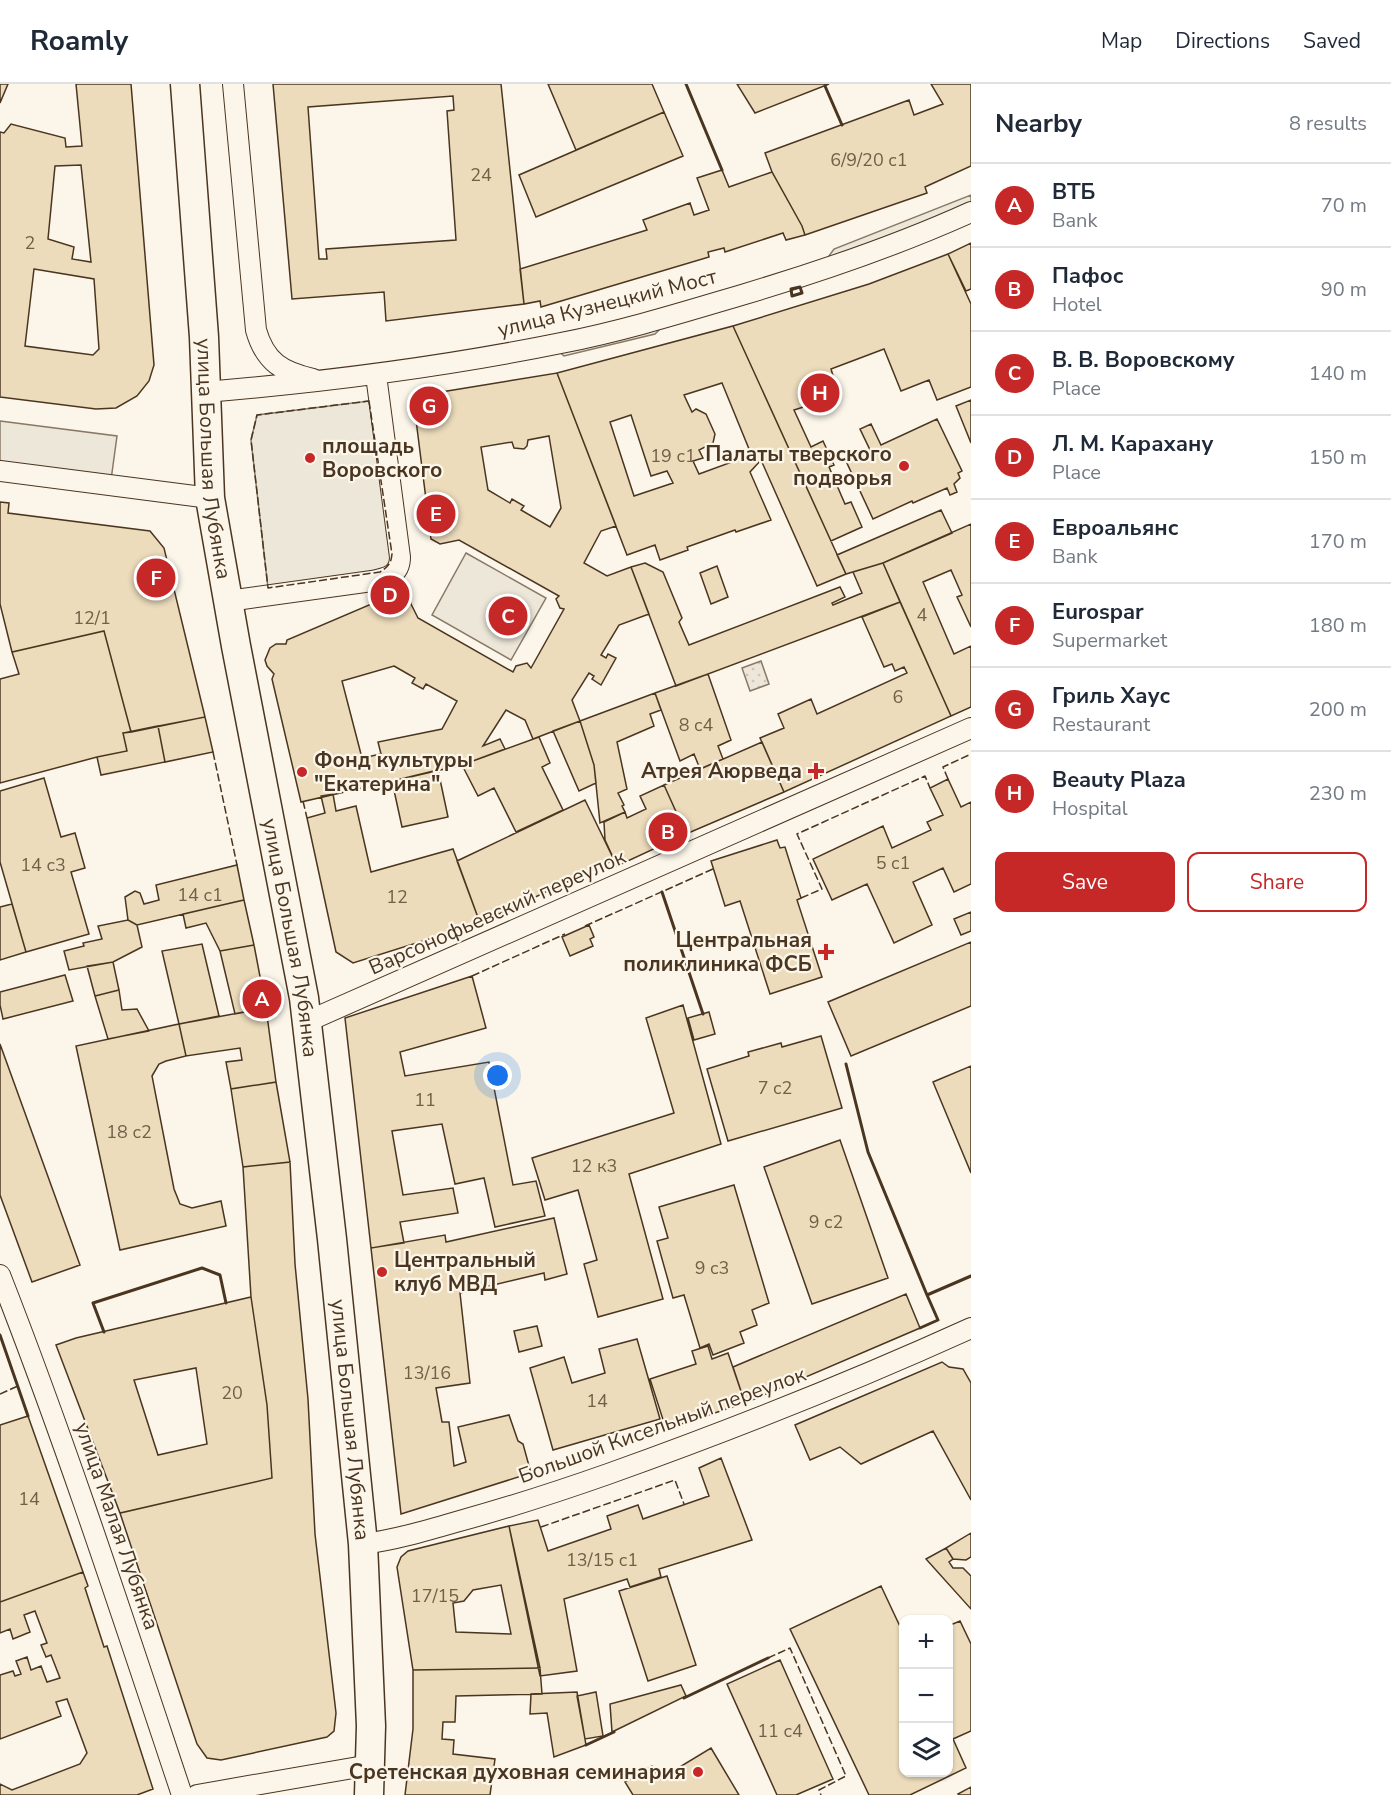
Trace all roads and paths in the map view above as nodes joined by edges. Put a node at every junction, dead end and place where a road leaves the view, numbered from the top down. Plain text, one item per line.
1 (184, 84) edge
2 (233, 84) edge
3 (971, 212) edge
4 (376, 375) junction
5 (324, 381) junction
6 (206, 392) junction
7 (0, 471) edge
8 (210, 498) junction
9 (228, 601) junction
10 (971, 728) edge
11 (306, 1022) junction
12 (0, 1275) edge
13 (968, 1335) edge
14 (363, 1544) junction
15 (370, 1766) junction
16 (182, 1795) edge
17 (197, 1795) edge
18 (369, 1795) edge

1 - 6 main road, улица Большая Лубянка
2 - 5 street
3 - 4 street, улица Кузнецкий Мост
4 - 5 street, улица Кузнецкий Мост
4 - 9 street
5 - 6 street, улица Кузнецкий Мост
6 - 8 main road, улица Большая Лубянка
7 - 8 street
8 - 9 main road, улица Большая Лубянка
9 - 11 main road, улица Большая Лубянка
10 - 11 street, Варсонофьевский переулок
11 - 14 main road, улица Большая Лубянка
12 - 16 street, улица Малая Лубянка
13 - 14 street, Большой Кисельный переулок
14 - 15 main road, улица Большая Лубянка
15 - 17 street
15 - 18 main road, улица Большая Лубянка

